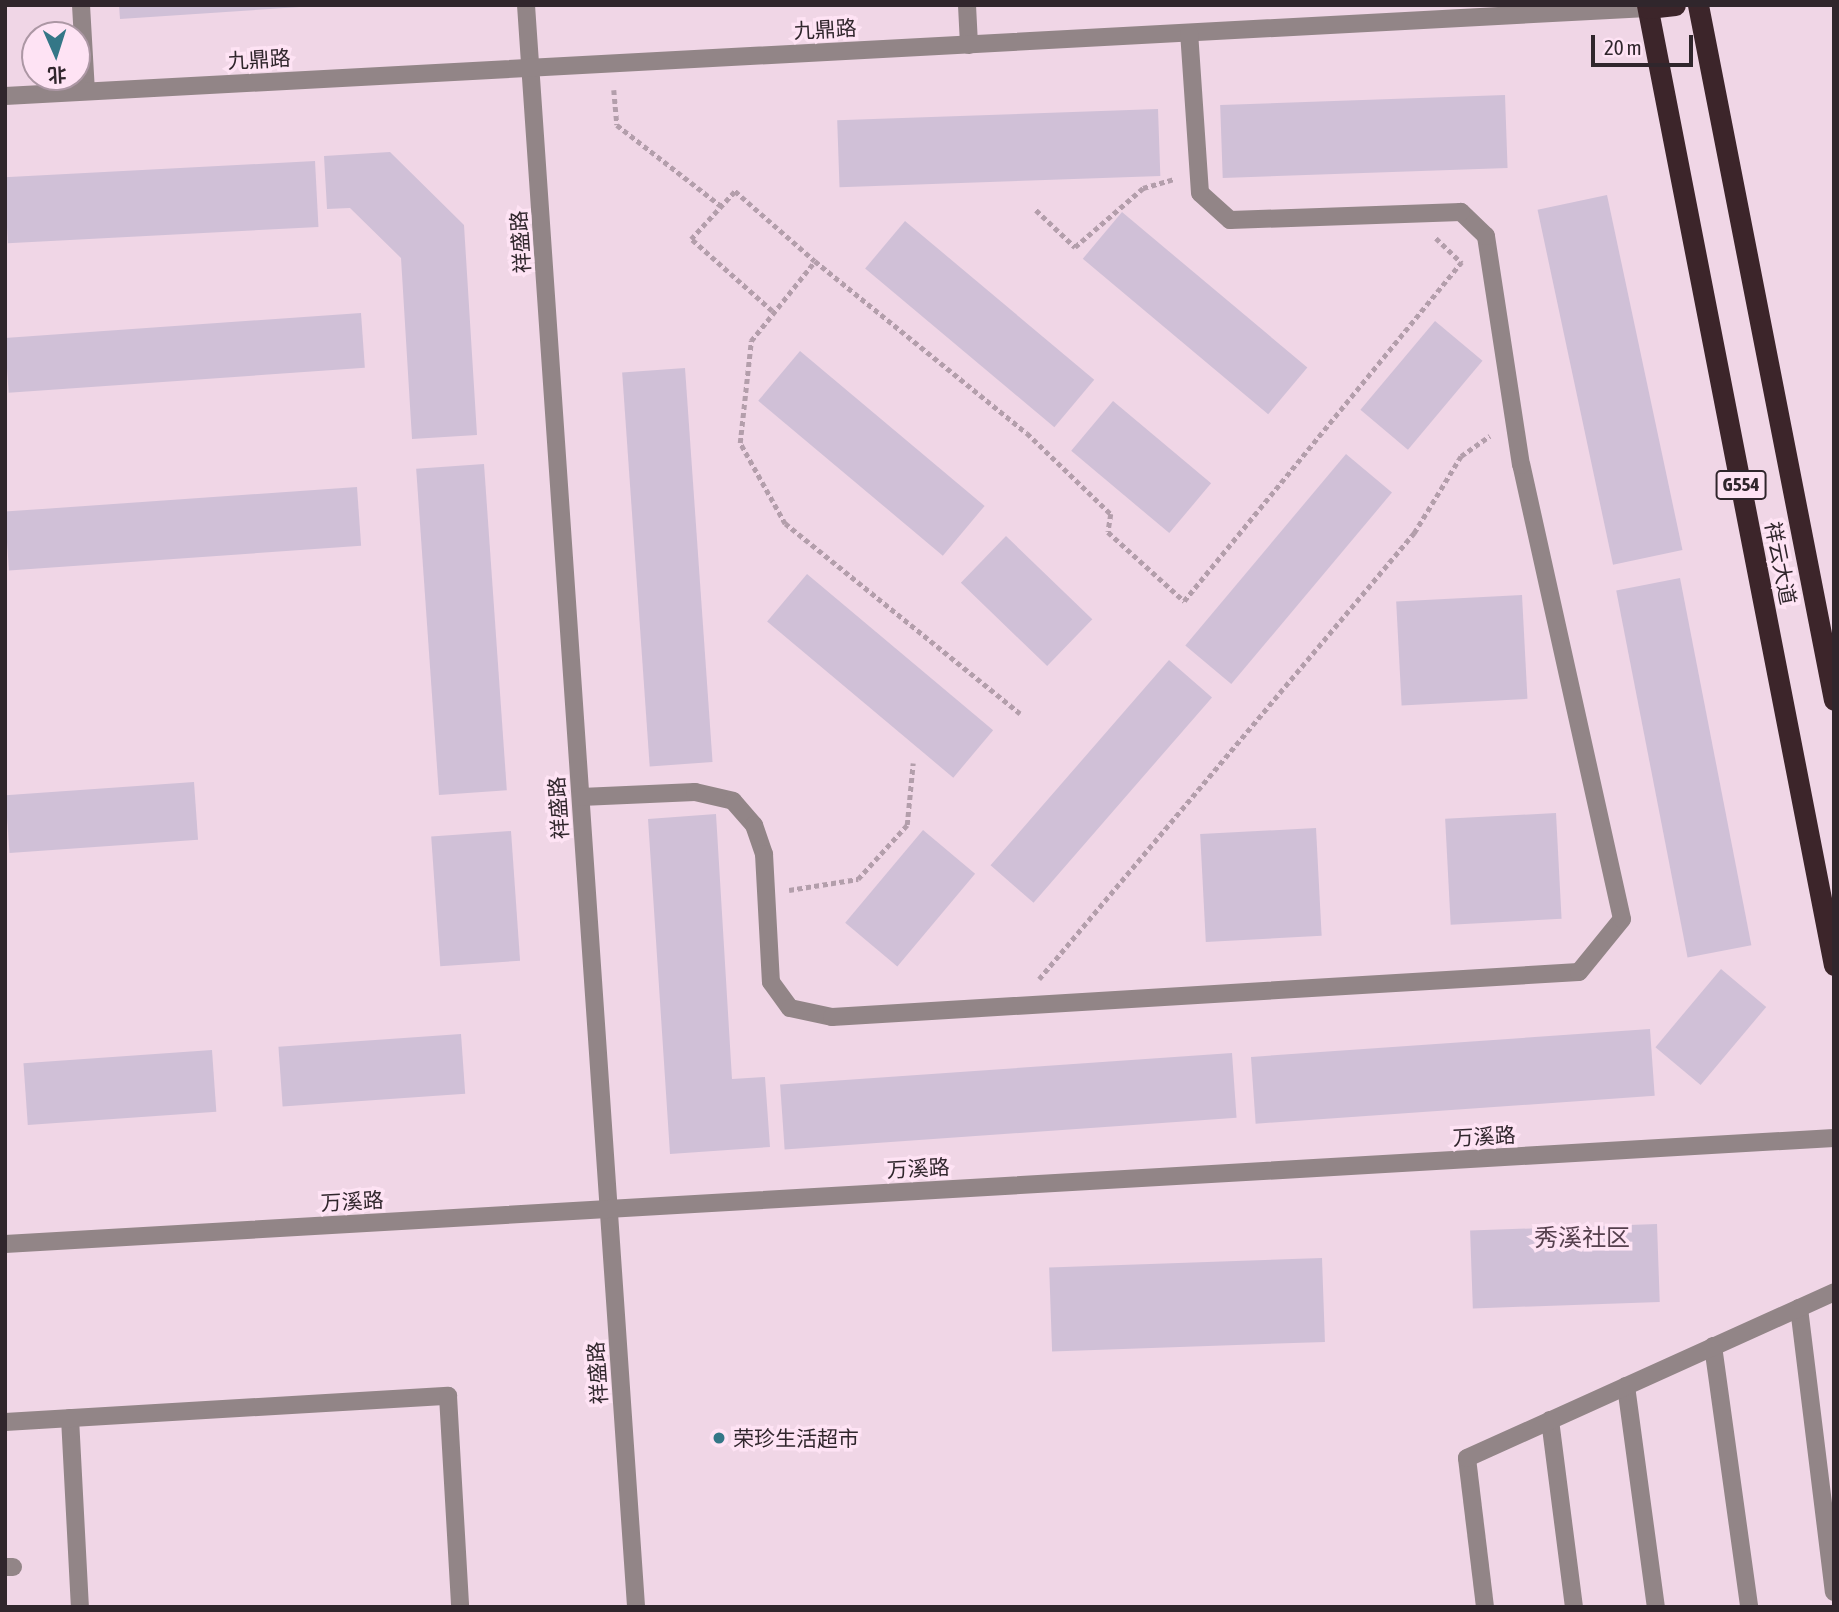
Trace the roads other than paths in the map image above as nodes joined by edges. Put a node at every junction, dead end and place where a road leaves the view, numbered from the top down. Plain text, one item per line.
1 (526, 5) edge
2 (967, 5) edge
3 (1675, 5) edge
4 (1698, 5) edge
5 (1648, 7) edge
6 (1380, 14) edge
7 (1189, 33) junction
8 (969, 45) junction
9 (531, 68) junction
10 (86, 91) edge
11 (91, 91) edge
12 (5, 96) edge
13 (1826, 619) edge
14 (1834, 700) edge
15 (581, 797) junction
16 (1834, 965) edge
17 (1834, 1138) edge
18 (609, 1209) junction
19 (5, 1244) edge
20 (1834, 1292) edge
21 (1799, 1308) junction
22 (1713, 1346) junction
23 (1626, 1386) junction
24 (70, 1418) junction
25 (1550, 1420) junction
26 (5, 1422) edge
27 (1834, 1592) edge
28 (80, 1607) edge
29 (460, 1607) edge
30 (636, 1607) edge
31 (1485, 1607) edge
32 (1574, 1607) edge
33 (1656, 1607) edge
34 (1749, 1607) edge

1 - 9 street, 祥盛路
2 - 8 street
3 - 5 highway
4 - 13 highway, 祥云大道 / G554
5 - 6 street, 九鼎路
5 - 16 highway, 祥云大道 / G554
6 - 7 street, 九鼎路
7 - 8 street, 九鼎路
7 - 15 street
8 - 9 street, 九鼎路
9 - 11 street, 九鼎路
9 - 15 street, 祥盛路
10 - 12 street, 九鼎路
13 - 14 highway, 祥云大道 / G554
15 - 18 street, 祥盛路
17 - 18 street, 万溪路
18 - 19 street, 万溪路
18 - 30 street, 祥盛路
20 - 21 street
21 - 22 street
21 - 27 street
22 - 23 street
22 - 34 street
23 - 25 street
23 - 33 street
24 - 26 street
24 - 28 street
24 - 29 street
25 - 31 street
25 - 32 street

